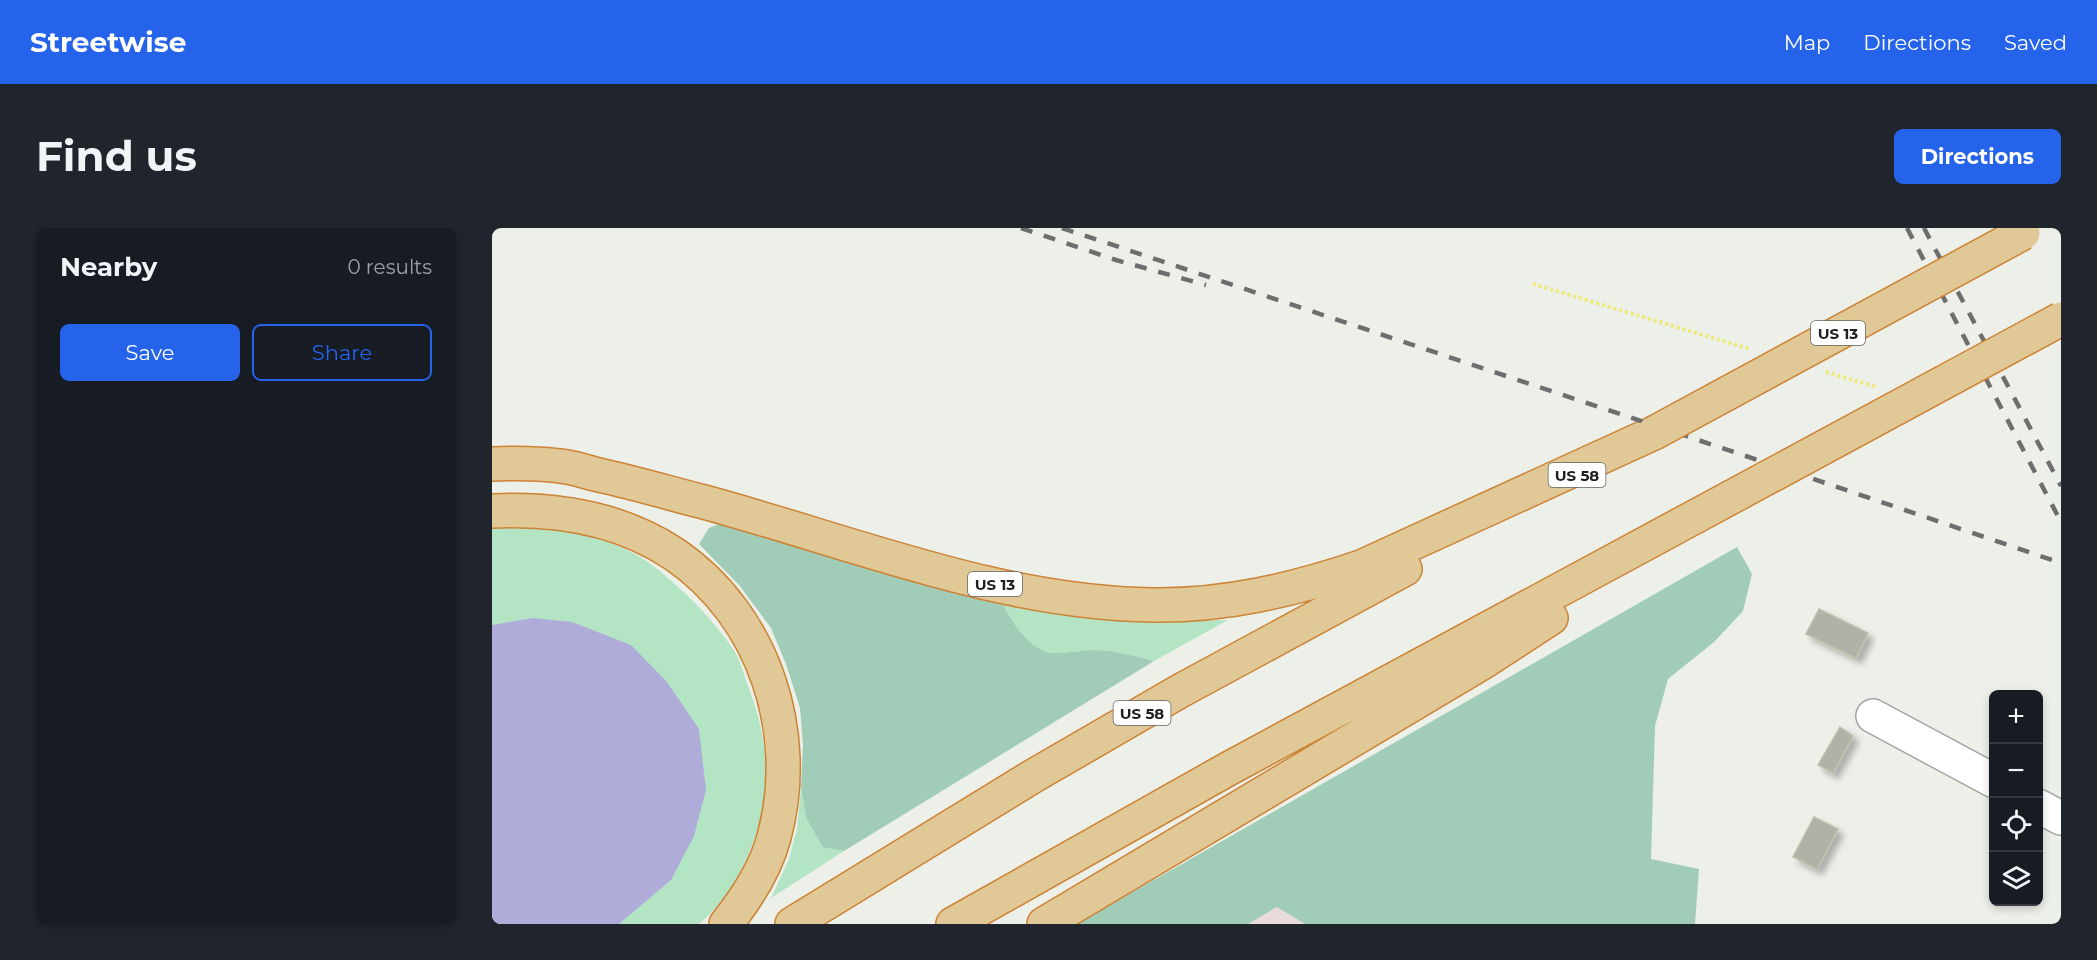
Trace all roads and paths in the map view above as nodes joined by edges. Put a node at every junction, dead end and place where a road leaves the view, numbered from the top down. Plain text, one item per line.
1 (2028, 231) edge
2 (1533, 284) dead end
3 (2061, 319) edge
4 (1756, 351) dead end
5 (1823, 371) dead end
6 (1879, 388) dead end
7 (492, 464) edge
8 (492, 511) edge
9 (1498, 511) junction
10 (1602, 576) junction
11 (1874, 716) dead end
12 (1989, 778) edge
13 (2043, 809) edge
14 (2061, 818) edge
15 (726, 924) edge
16 (792, 924) edge
17 (953, 924) edge
18 (1044, 924) edge

1 - 9 highway, US 13, bridge
2 - 4 path
3 - 10 highway, bridge
5 - 6 path
7 - 9 highway, US 13
8 - 15 highway
9 - 16 highway, US 58
10 - 17 highway
10 - 18 highway
11 - 12 lane
13 - 14 lane

